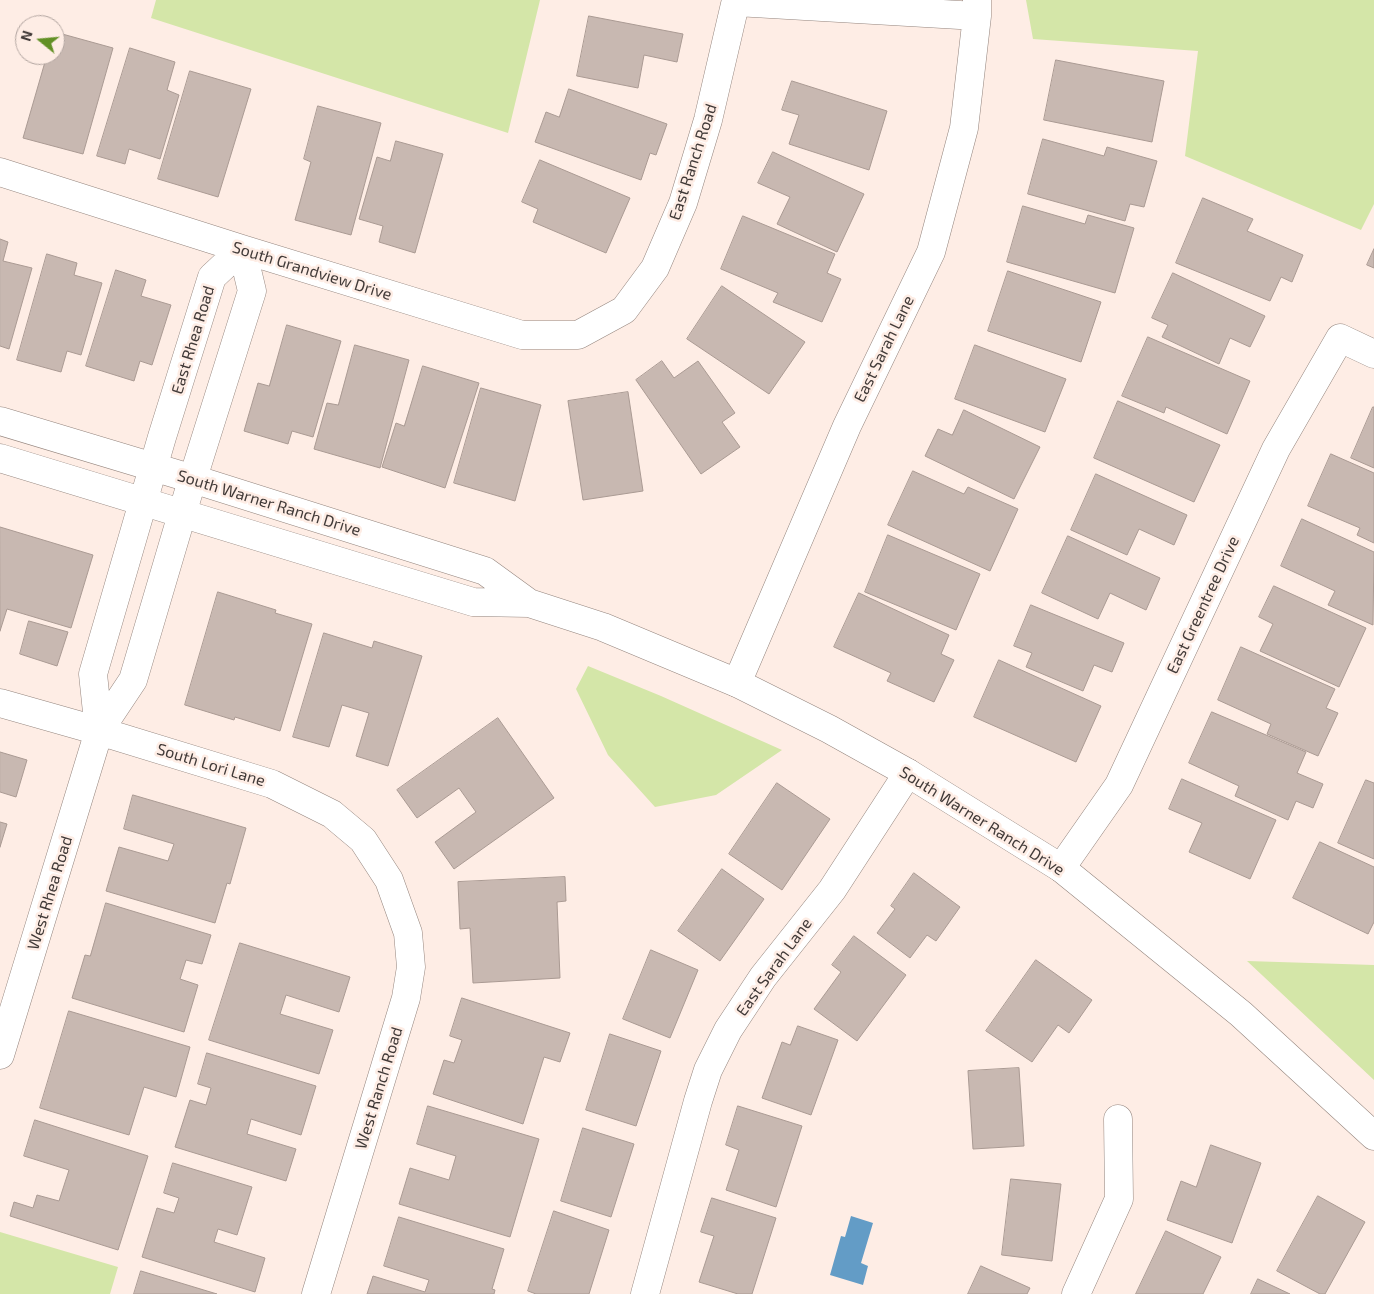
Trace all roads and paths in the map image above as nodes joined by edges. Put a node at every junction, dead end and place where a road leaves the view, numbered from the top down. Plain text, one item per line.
1 (736, 1) edge
2 (977, 8) edge
3 (0, 172) edge
4 (242, 250) junction
5 (624, 310) joint
6 (1374, 354) edge
7 (0, 421) edge
8 (0, 458) edge
9 (149, 485) junction
10 (188, 496) junction
11 (529, 603) junction
12 (737, 684) junction
13 (0, 703) edge
14 (100, 731) junction
15 (908, 773) junction
16 (1061, 868) junction
17 (389, 880) joint
18 (0, 1054) edge
19 (1118, 1119) dead end
20 (1374, 1136) edge
21 (316, 1294) edge
22 (645, 1294) edge
23 (1076, 1294) edge

1 - 2 street
1 - 5 street, East Ranch Road
2 - 12 street, East Sarah Lane
3 - 4 street, South Grandview Drive
4 - 5 street, South Grandview Drive
4 - 9 street, East Rhea Road
4 - 10 street
6 - 16 street, East Greentree Drive
7 - 9 street, South Warner Ranch Drive
8 - 9 street, South Warner Ranch Drive
9 - 10 street, South Warner Ranch Drive
9 - 10 street, South Warner Ranch Drive
9 - 14 street, West Rhea Road
10 - 11 street, South Warner Ranch Drive
10 - 11 street, South Warner Ranch Drive
10 - 14 street, West Rhea Road
11 - 12 street, South Warner Ranch Drive
12 - 15 street, South Warner Ranch Drive
13 - 14 street, South Lori Lane
14 - 17 street, South Lori Lane
14 - 18 street, West Rhea Road
15 - 16 street, South Warner Ranch Drive
15 - 22 street, East Sarah Lane
16 - 20 street, South Warner Ranch Drive
17 - 21 street, West Ranch Road
19 - 23 street

